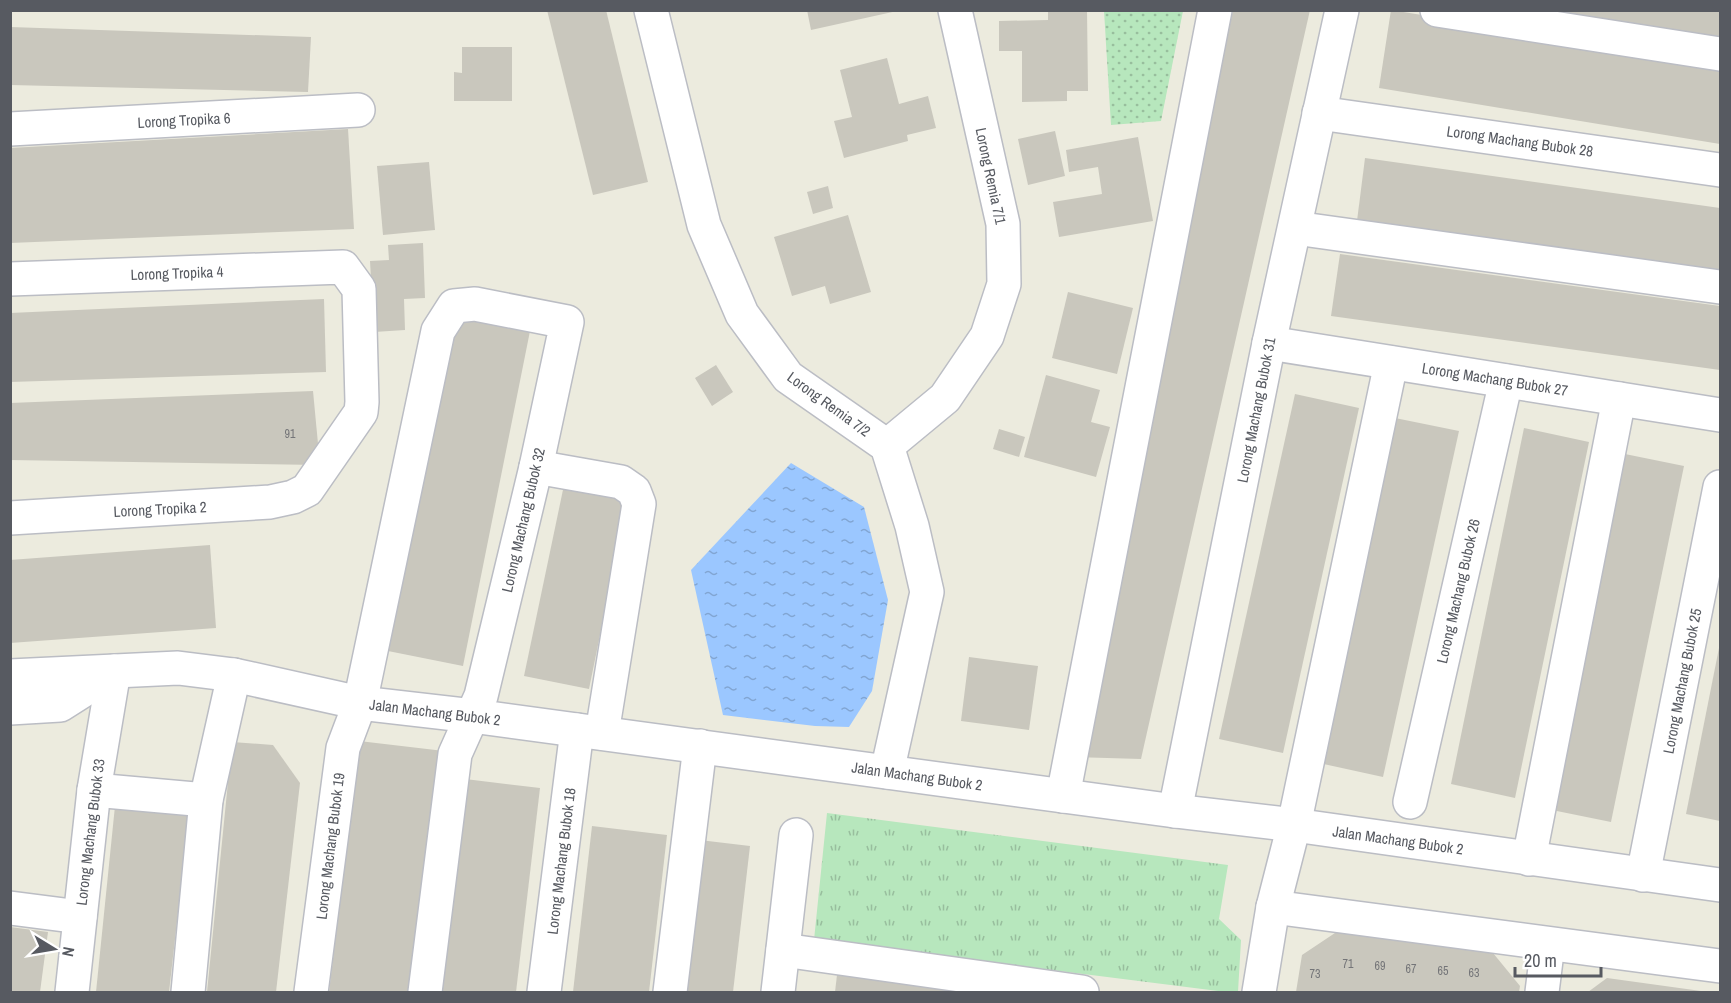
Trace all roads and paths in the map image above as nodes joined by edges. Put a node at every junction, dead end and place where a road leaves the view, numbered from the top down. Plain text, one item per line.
1 (651, 10) edge
2 (955, 10) edge
3 (1215, 10) edge
4 (1342, 10) edge
5 (1437, 10) edge
6 (1720, 54) edge
7 (358, 110) dead end
8 (1319, 113) junction
9 (10, 129) edge
10 (1720, 170) edge
11 (1294, 228) junction
12 (10, 279) edge
13 (1720, 287) edge
14 (567, 322) joint
15 (1269, 343) junction
16 (1391, 363) junction
17 (1506, 381) junction
18 (1619, 399) junction
19 (1720, 415) edge
20 (887, 446) junction
21 (536, 467) junction
22 (1720, 487) edge
23 (307, 490) joint
24 (10, 518) edge
25 (114, 671) junction
26 (234, 675) junction
27 (10, 676) edge
28 (360, 703) junction
29 (10, 708) edge
30 (473, 716) junction
31 (590, 731) junction
32 (700, 746) junction
33 (887, 772) junction
34 (94, 790) junction
35 (1063, 796) junction
36 (206, 800) junction
37 (1410, 802) dead end
38 (1175, 811) junction
39 (1294, 825) junction
40 (796, 835) dead end
41 (1529, 859) junction
42 (1643, 875) junction
43 (1720, 885) edge
44 (1273, 907) junction
45 (10, 908) edge
46 (80, 917) junction
47 (1548, 944) junction
48 (783, 950) junction
49 (1720, 966) edge
50 (72, 993) edge
51 (188, 993) edge
52 (311, 993) edge
53 (425, 993) edge
54 (544, 993) edge
55 (670, 993) edge
56 (778, 993) edge
57 (1082, 993) edge
58 (1259, 993) edge
59 (1542, 993) edge

1 - 20 street, Lorong Remia 7/2
2 - 20 street, Lorong Remia 7/1
3 - 35 street
4 - 8 street, Lorong Machang Bubok 31
5 - 6 street
7 - 9 street, Lorong Tropika 6
8 - 10 street, Lorong Machang Bubok 28
8 - 11 street, Lorong Machang Bubok 31
11 - 13 street
11 - 15 street, Lorong Machang Bubok 31
12 - 23 street, Lorong Tropika 4
14 - 21 street, Lorong Machang Bubok 32
14 - 28 street, Lorong Machang Bubok 19
15 - 16 street, Lorong Machang Bubok 27
15 - 38 street, Lorong Machang Bubok 31
16 - 17 street, Lorong Machang Bubok 27
16 - 39 street
17 - 18 street, Lorong Machang Bubok 27
17 - 37 street, Lorong Machang Bubok 26
18 - 19 street, Lorong Machang Bubok 27
18 - 41 street
20 - 33 street, Lorong Remia 7/2
21 - 30 street, Lorong Machang Bubok 32
21 - 31 street, Lorong Machang Bubok 18
22 - 42 street, Lorong Machang Bubok 25
23 - 24 street, Lorong Tropika 2
25 - 26 street, Jalan Machang Bubok 2
25 - 27 street, Jalan Machang Bubok 2
25 - 29 street, Jalan Machang Bubok 2
25 - 34 street, Lorong Machang Bubok 33
26 - 28 street, Jalan Machang Bubok 2
26 - 36 street
28 - 30 street, Jalan Machang Bubok 2
28 - 52 street, Lorong Machang Bubok 19
30 - 31 street, Jalan Machang Bubok 2
30 - 53 street, Lorong Machang Bubok 32
31 - 32 street, Jalan Machang Bubok 2
31 - 54 street, Lorong Machang Bubok 18
32 - 33 street, Jalan Machang Bubok 2
32 - 55 street
33 - 35 street, Jalan Machang Bubok 2
34 - 36 street
34 - 46 street, Lorong Machang Bubok 33
35 - 38 street, Jalan Machang Bubok 2
36 - 51 street
38 - 39 street, Jalan Machang Bubok 2
39 - 41 street, Jalan Machang Bubok 2
39 - 44 street
40 - 48 street
41 - 42 street, Jalan Machang Bubok 2
42 - 43 street, Jalan Machang Bubok 2
44 - 47 street
44 - 58 street
45 - 46 street
46 - 50 street, Lorong Machang Bubok 33
47 - 49 street
47 - 59 street
48 - 56 street
48 - 57 street

